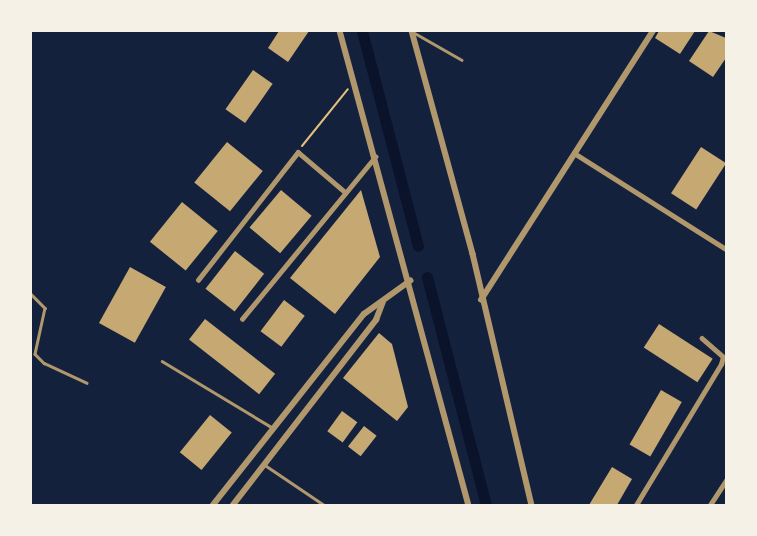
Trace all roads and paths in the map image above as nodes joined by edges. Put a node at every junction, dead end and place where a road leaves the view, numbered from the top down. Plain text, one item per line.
1 (340, 31) edge
2 (412, 31) edge
3 (653, 31) edge
4 (462, 60) dead end
5 (354, 82) junction
6 (298, 152) junction
7 (574, 153) junction
8 (375, 157) junction
9 (346, 192) junction
10 (726, 249) edge
11 (198, 280) dead end
12 (410, 280) junction
13 (31, 294) edge
14 (481, 300) junction
15 (384, 302) junction
16 (242, 319) dead end
17 (702, 339) dead end
18 (162, 361) dead end
19 (86, 383) dead end
20 (273, 428) junction
21 (265, 465) junction
22 (726, 480) edge
23 (213, 505) edge
24 (233, 505) edge
25 (324, 505) edge
26 (469, 505) edge
27 (532, 505) edge
28 (636, 505) edge
29 (710, 505) edge

1 - 5 street
2 - 4 lane
2 - 14 street
3 - 7 street
5 - 6 path
5 - 8 street
6 - 9 street
6 - 11 street
7 - 10 street
7 - 14 street
8 - 9 street
8 - 12 street
9 - 16 street
12 - 15 street
12 - 26 street
13 - 19 lane
14 - 27 street
15 - 20 street
15 - 21 street
17 - 28 street
18 - 20 lane
20 - 23 street
21 - 24 street
21 - 25 lane
22 - 29 street

